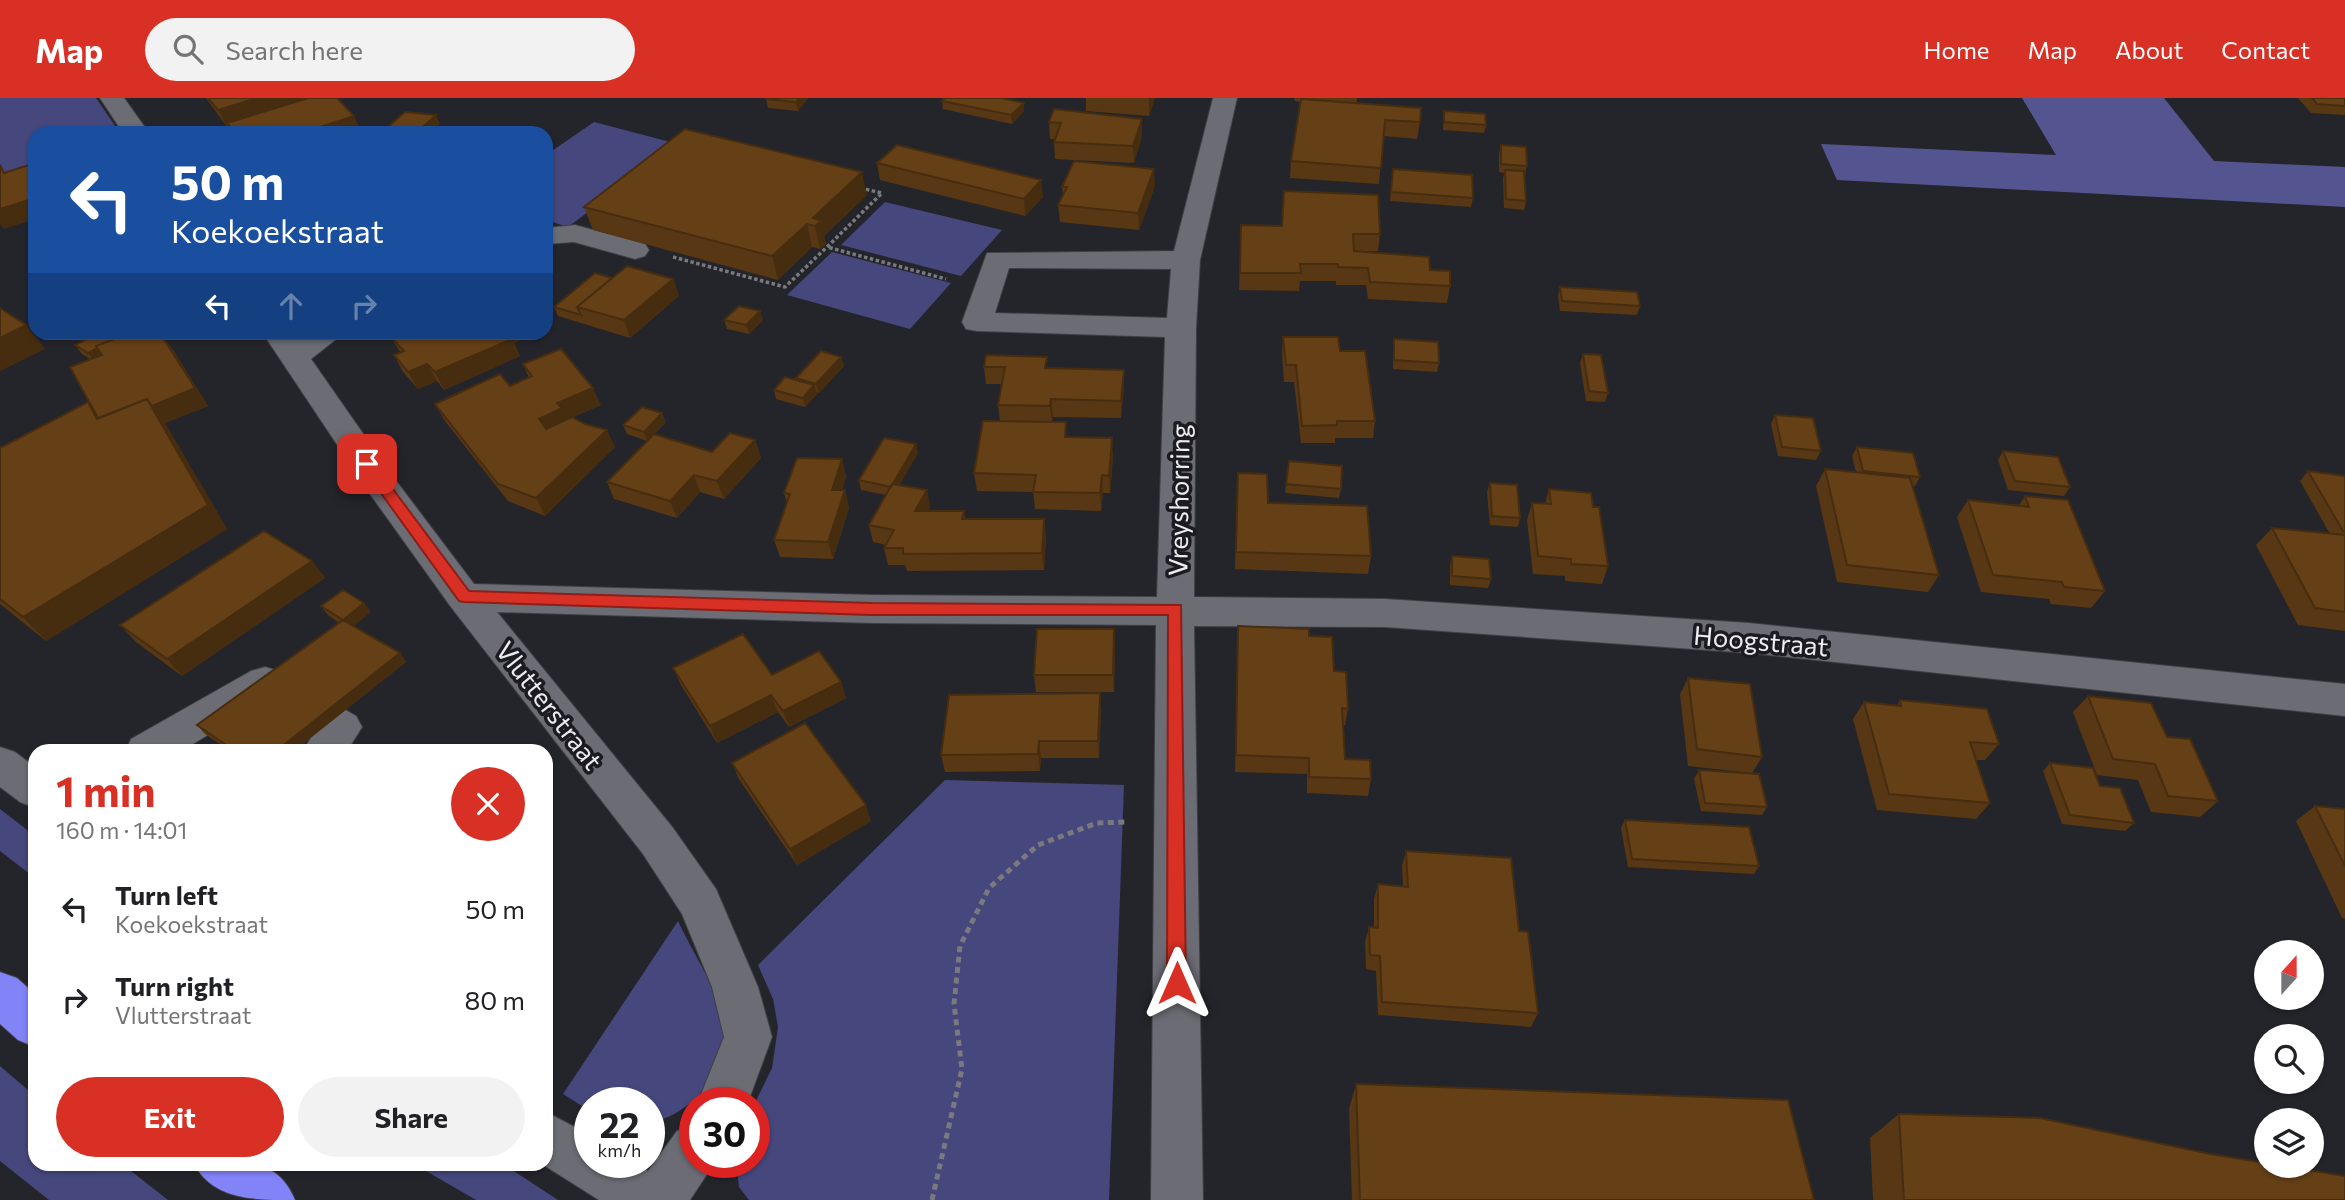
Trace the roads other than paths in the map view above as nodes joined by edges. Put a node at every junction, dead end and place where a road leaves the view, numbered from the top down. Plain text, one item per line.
1 (112, 98) edge
2 (1225, 98) edge
3 (131, 126) edge
4 (553, 235) edge
5 (635, 250) edge
6 (1186, 260) junction
7 (1181, 328) junction
8 (285, 344) edge
9 (464, 597) junction
10 (1175, 610) junction
11 (2345, 700) edge
12 (158, 744) edge
13 (329, 744) edge
14 (0, 764) edge
15 (28, 785) edge
16 (0, 994) edge
17 (28, 1018) edge
18 (729, 1087) edge
19 (553, 1141) edge
20 (230, 1171) edge
21 (679, 1172) edge
22 (269, 1200) edge
23 (646, 1200) edge
24 (659, 1200) edge
25 (1177, 1200) edge

1 - 3 street
2 - 6 street, Vreyshorring
4 - 5 street
6 - 7 street, Vreyshorring
6 - 7 street
7 - 10 street, Vreyshorring
8 - 9 street, Vlutterstraat
9 - 10 street, Hoogstraat
9 - 18 street, Vlutterstraat
10 - 11 street, Hoogstraat
10 - 25 street, Vreyshorring
12 - 13 street
14 - 15 street
16 - 17 highway
19 - 23 street
20 - 22 highway
21 - 24 street

